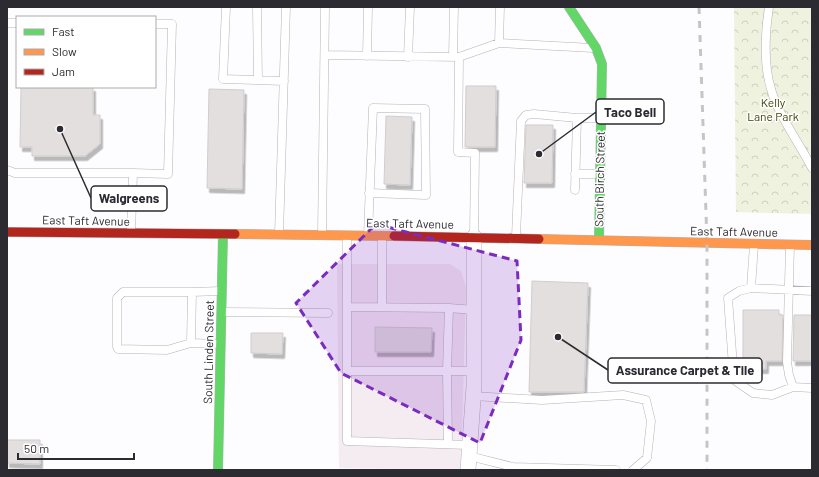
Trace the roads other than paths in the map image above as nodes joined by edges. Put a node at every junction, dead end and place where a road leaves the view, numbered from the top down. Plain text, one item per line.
1 (226, 7) edge
2 (257, 7) edge
3 (286, 7) edge
4 (325, 7) edge
5 (368, 7) edge
6 (410, 7) edge
7 (454, 7) edge
8 (500, 7) edge
9 (569, 7) edge
10 (769, 7) edge
11 (156, 24) edge
12 (499, 43) junction
13 (596, 48) junction
14 (325, 55) junction
15 (367, 56) junction
16 (408, 57) junction
17 (456, 57) junction
18 (258, 80) junction
19 (284, 81) junction
20 (577, 118) junction
21 (602, 118) junction
22 (812, 168) edge
23 (7, 170) edge
24 (132, 173) junction
25 (575, 174) junction
26 (600, 174) junction
27 (575, 190) dead end
28 (369, 193) junction
29 (7, 232) edge
30 (131, 233) junction
31 (224, 234) junction
32 (279, 234) junction
33 (322, 235) junction
34 (347, 236) junction
35 (368, 236) junction
36 (382, 236) junction
37 (474, 237) junction
38 (516, 238) junction
39 (599, 240) junction
40 (754, 244) junction
41 (790, 245) junction
42 (812, 245) edge
43 (752, 288) junction
44 (789, 290) junction
45 (222, 291) junction
46 (812, 291) edge
47 (192, 292) junction
48 (347, 307) junction
49 (382, 308) junction
50 (449, 308) junction
51 (474, 310) junction
52 (222, 312) junction
53 (328, 313) dead end
54 (191, 343) junction
55 (221, 344) junction
56 (347, 370) junction
57 (447, 371) junction
58 (474, 372) junction
59 (793, 386) junction
60 (812, 388) edge
61 (473, 396) junction
62 (448, 444) junction
63 (468, 457) edge
64 (218, 470) edge
65 (616, 470) edge
66 (632, 470) edge

1 - 18 lane
2 - 18 lane
3 - 19 lane
4 - 14 lane
5 - 15 lane
6 - 16 lane
7 - 17 lane
8 - 12 lane
9 - 13 main road, South Birch Street
10 - 22 lane
11 - 24 lane
12 - 13 lane
12 - 17 lane
13 - 21 main road, South Birch Street
14 - 15 lane
14 - 33 lane
15 - 16 lane
16 - 17 lane
17 - 37 lane
18 - 19 lane
19 - 32 lane
20 - 21 lane
20 - 25 lane
20 - 38 lane
21 - 26 main road, South Birch Street
23 - 24 lane
24 - 30 lane
25 - 26 lane
25 - 27 lane
26 - 39 main road, South Birch Street
28 - 28 lane
28 - 35 lane
29 - 30 main road, East Taft Avenue
30 - 31 main road, East Taft Avenue
31 - 32 main road, East Taft Avenue
31 - 45 main road, South Linden Street
32 - 33 main road, East Taft Avenue
33 - 34 main road, East Taft Avenue
34 - 35 main road, East Taft Avenue
34 - 48 lane
35 - 36 main road, East Taft Avenue
36 - 37 main road, East Taft Avenue
36 - 49 lane
37 - 38 main road, East Taft Avenue
37 - 51 street
38 - 39 main road, East Taft Avenue
39 - 40 main road, East Taft Avenue
40 - 41 main road, East Taft Avenue
40 - 43 lane
41 - 42 main road, East Taft Avenue
41 - 44 lane
43 - 44 lane
43 - 59 lane
44 - 46 lane
44 - 59 lane
45 - 47 lane
45 - 52 main road, South Linden Street
47 - 54 lane
47 - 54 lane
48 - 49 lane
48 - 56 lane
49 - 50 lane
50 - 51 lane
50 - 57 lane
51 - 58 street
52 - 53 lane
52 - 55 main road, South Linden Street
54 - 55 lane
55 - 64 main road, South Linden Street
56 - 57 lane
56 - 62 lane
57 - 58 lane
57 - 62 lane
58 - 61 street
59 - 60 lane
61 - 63 street
61 - 66 lane
62 - 63 lane
63 - 65 lane

